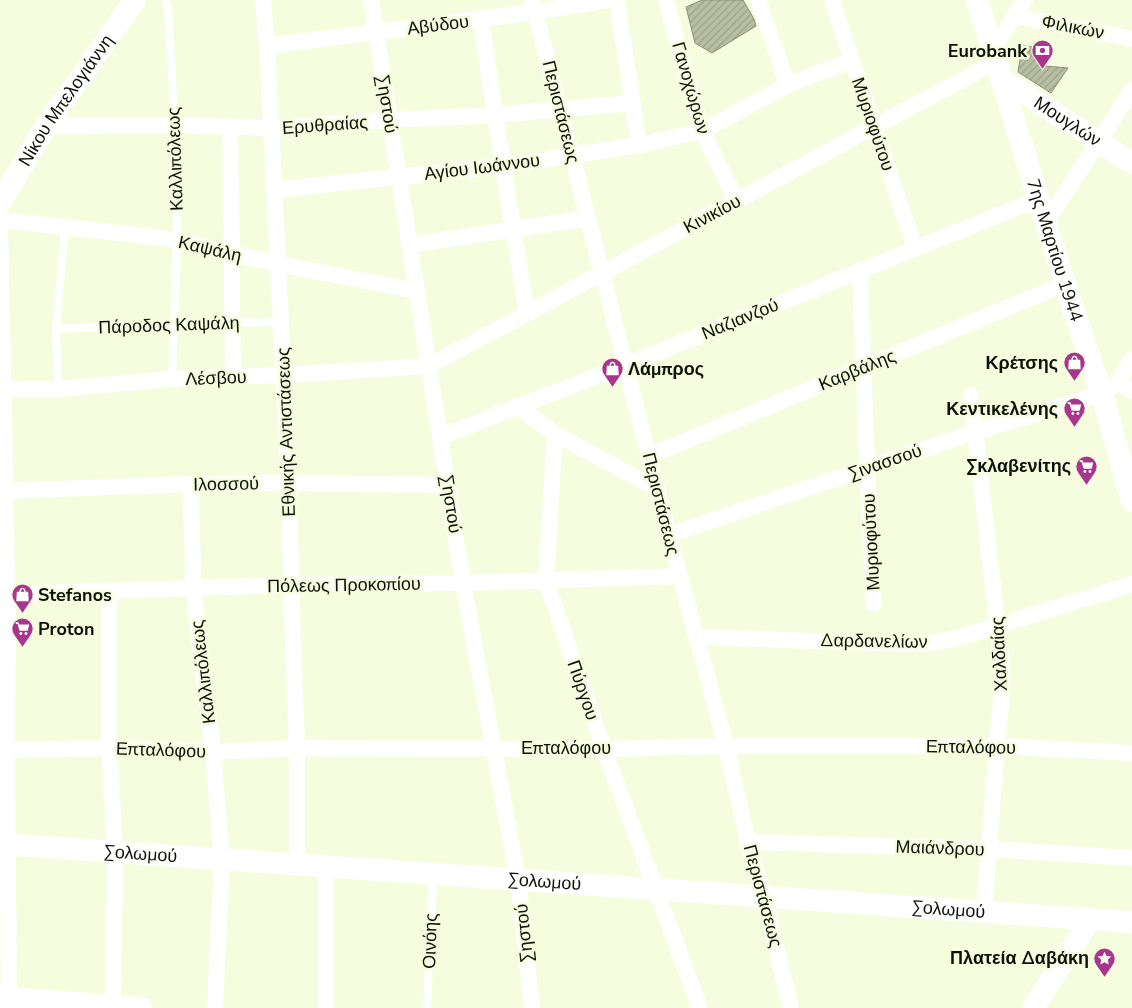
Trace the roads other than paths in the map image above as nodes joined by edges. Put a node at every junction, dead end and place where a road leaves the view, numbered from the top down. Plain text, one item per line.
1 (135, 0) edge
2 (165, 0) edge
3 (263, 0) edge
4 (371, 0) edge
5 (608, 0) edge
6 (617, 0) edge
7 (666, 0) edge
8 (758, 0) edge
9 (832, 0) edge
10 (977, 0) edge
11 (1025, 0) edge
12 (533, 6) edge
13 (1015, 16) junction
14 (481, 20) junction
15 (376, 33) junction
16 (1132, 39) edge
17 (267, 46) junction
18 (852, 60) junction
19 (997, 64) junction
20 (788, 85) junction
21 (1132, 90) edge
22 (633, 103) junction
23 (560, 110) junction
24 (494, 115) junction
25 (390, 120) junction
26 (175, 125) junction
27 (46, 126) junction
28 (230, 127) junction
29 (874, 127) junction
30 (271, 128) junction
31 (702, 131) junction
32 (1098, 142) junction
33 (639, 145) junction
34 (572, 155) junction
35 (1132, 163) edge
36 (502, 166) junction
37 (399, 177) junction
38 (274, 190) junction
39 (1038, 199) junction
40 (737, 201) junction
41 (0, 203) edge
42 (588, 218) junction
43 (0, 220) edge
44 (1046, 223) junction
45 (65, 227) junction
46 (513, 230) junction
47 (0, 233) edge
48 (177, 241) junction
49 (410, 245) junction
50 (915, 248) junction
51 (232, 254) junction
52 (278, 264) junction
53 (860, 270) junction
54 (602, 273) junction
55 (1065, 284) junction
56 (417, 291) junction
57 (526, 314) junction
58 (281, 322) junction
59 (232, 323) junction
60 (174, 324) junction
61 (56, 328) junction
62 (1132, 359) edge
63 (626, 365) junction
64 (429, 366) junction
65 (864, 368) junction
66 (284, 375) junction
67 (234, 377) junction
68 (172, 379) junction
69 (1110, 388) junction
70 (3, 389) junction
71 (58, 389) junction
72 (1132, 390) edge
73 (971, 396) dead end
74 (517, 406) junction
75 (975, 432) junction
76 (556, 434) junction
77 (440, 437) junction
78 (649, 456) junction
79 (2, 466) edge
80 (867, 468) junction
81 (289, 483) junction
82 (191, 484) junction
83 (448, 485) junction
84 (658, 489) junction
85 (5, 490) junction
86 (1132, 501) edge
87 (669, 535) junction
88 (3, 556) edge
89 (680, 576) junction
90 (546, 581) junction
91 (464, 583) junction
92 (1132, 584) edge
93 (290, 585) junction
94 (193, 588) junction
95 (109, 591) junction
96 (7, 594) junction
97 (874, 604) dead end
98 (4, 613) edge
99 (998, 625) junction
100 (697, 637) junction
101 (4, 668) edge
102 (726, 746) junction
103 (997, 746) junction
104 (109, 748) junction
105 (298, 748) junction
106 (494, 748) junction
107 (604, 749) junction
108 (3, 750) edge
109 (213, 752) junction
110 (1132, 753) edge
111 (748, 842) junction
112 (4, 844) edge
113 (990, 849) junction
114 (115, 852) junction
115 (1132, 858) edge
116 (222, 860) junction
117 (297, 865) junction
118 (326, 867) junction
119 (433, 874) junction
120 (518, 880) junction
121 (656, 890) junction
122 (764, 898) junction
123 (984, 913) junction
124 (1090, 920) junction
125 (1132, 922) edge
126 (6, 1001) edge
127 (113, 1005) junction
128 (141, 1008) edge
129 (215, 1008) edge
130 (326, 1008) edge
131 (427, 1008) edge
132 (532, 1008) edge
133 (700, 1008) edge
134 (792, 1008) edge
135 (1033, 1008) edge

1 - 27 street, Νίκου Μπελογιάννη
2 - 26 lane, Καλλιπόλεως
3 - 17 street, Εθνικής Αντιστάσεως
4 - 15 street, Σηστού
5 - 12 street, Αβύδου
6 - 22 street
7 - 31 street, Γανοχώρων
8 - 20 street
9 - 18 street, Μυριοφύτου
10 - 19 street, 7ης Μαρτίου 1944
11 - 13 street
12 - 14 street, Αβύδου
12 - 23 street, Περιστάσεως
13 - 16 street, Φιλικών
13 - 19 street
14 - 15 street, Αβύδου
14 - 24 street
15 - 17 street, Αβύδου
15 - 25 street, Σηστού
17 - 30 street, Εθνικής Αντιστάσεως
18 - 20 street, Αγίου Ιωάννου
18 - 29 street, Μυριοφύτου
19 - 29 street, Κινικίου
19 - 32 street, Μουγλών
19 - 39 street, 7ης Μαρτίου 1944
20 - 31 street, Αγίου Ιωάννου
21 - 32 street
22 - 23 street, Ερυθραίας
22 - 33 street
23 - 24 street, Ερυθραίας
23 - 34 street, Περιστάσεως
24 - 25 street, Ερυθραίας
24 - 36 street
25 - 30 street, Ερυθραίας
25 - 37 street, Σηστού
26 - 27 street, Ερυθραίας
26 - 28 street, Ερυθραίας
26 - 48 lane, Καλλιπόλεως
27 - 41 street, Νίκου Μπελογιάννη
28 - 30 street, Ερυθραίας
28 - 51 street
29 - 40 street, Κινικίου
29 - 50 street, Μυριοφύτου
30 - 38 street, Εθνικής Αντιστάσεως
31 - 33 street, Αγίου Ιωάννου
31 - 40 street, Γανοχώρων
32 - 35 street, Μουγλών
32 - 44 street
33 - 34 street, Αγίου Ιωάννου
34 - 36 street, Αγίου Ιωάννου
34 - 42 street, Περιστάσεως
36 - 37 street, Αγίου Ιωάννου
36 - 46 street
37 - 38 street, Αγίου Ιωάννου
37 - 49 street, Σηστού
38 - 52 street, Εθνικής Αντιστάσεως
39 - 44 street, 7ης Μαρτίου 1944
39 - 50 street, Ναζιανζού
40 - 54 street, Κινικίου
42 - 46 street
42 - 54 street, Περιστάσεως
43 - 45 street, Καψάλη
44 - 55 street, 7ης Μαρτίου 1944
45 - 48 street, Καψάλη
45 - 61 lane
46 - 49 street
46 - 57 street
47 - 70 street
48 - 51 street, Καψάλη
48 - 60 lane, Καλλιπόλεως
49 - 56 street, Σηστού
50 - 53 street, Ναζιανζού
51 - 52 street, Καψάλη
51 - 59 street
52 - 56 street, Καψάλη
52 - 58 street, Εθνικής Αντιστάσεως
53 - 63 street, Ναζιανζού
53 - 65 street, Μυριοφύτου
54 - 57 street, Κινικίου
54 - 63 street, Περιστάσεως
55 - 65 street, Καρβάλης
55 - 69 street, 7ης Μαρτίου 1944
56 - 64 street, Σηστού
57 - 64 street, Κινικίου
58 - 59 lane, Πάροδος Καψάλη
58 - 66 street, Εθνικής Αντιστάσεως
59 - 60 lane, Πάροδος Καψάλη
59 - 67 street
60 - 61 lane, Πάροδος Καψάλη
60 - 68 lane, Καλλιπόλεως
61 - 71 lane
62 - 69 street
63 - 74 street, Ναζιανζού
63 - 78 street, Περιστάσεως
64 - 66 street, Λέσβου
64 - 77 street, Σηστού
65 - 78 street, Καρβάλης
65 - 80 street, Μυριοφύτου
66 - 67 street, Λέσβου
66 - 81 street, Εθνικής Αντιστάσεως
67 - 68 street, Λέσβου
68 - 71 street, Λέσβου
69 - 72 street
69 - 75 street, Σινασσού
69 - 86 street, 7ης Μαρτίου 1944
70 - 71 street, Λέσβου
70 - 79 street
73 - 75 street, Χαλδαίας
74 - 76 street
74 - 77 street, Ναζιανζού
75 - 80 street, Σινασσού
75 - 99 street, Χαλδαίας
76 - 84 street
76 - 90 street, Πύργου
77 - 83 street, Σηστού
78 - 84 street, Περιστάσεως
79 - 85 street
80 - 87 street, Σινασσού
80 - 97 street, Μυριοφύτου
81 - 82 street, Ιλοσσού
81 - 83 street, Ιλοσσού
81 - 93 street, Εθνικής Αντιστάσεως
82 - 85 street, Ιλοσσού
82 - 94 street, Καλλιπόλεως
83 - 91 street, Σηστού
84 - 87 street, Περιστάσεως
85 - 88 street
87 - 89 street, Περιστάσεως
88 - 96 street
89 - 90 street, Πόλεως Προκοπίου
89 - 100 street, Περιστάσεως
90 - 91 street, Πόλεως Προκοπίου
90 - 107 street, Πύργου
91 - 93 street, Πόλεως Προκοπίου
91 - 106 street, Σηστού
92 - 99 street, Δαρδανελίων
93 - 94 street, Πόλεως Προκοπίου
93 - 105 street, Εθνικής Αντιστάσεως
94 - 95 street, Πόλεως Προκοπίου
94 - 109 street, Καλλιπόλεως
95 - 96 street, Πόλεως Προκοπίου
95 - 104 street
96 - 98 street
98 - 101 street
99 - 100 street, Δαρδανελίων
99 - 103 street, Χαλδαίας
100 - 102 street, Περιστάσεως
101 - 108 street
102 - 103 street, Επταλόφου
102 - 107 street, Επταλόφου
102 - 111 street, Περιστάσεως
103 - 110 street, Επταλόφου
103 - 113 street, Χαλδαίας
104 - 108 street, Επταλόφου
104 - 109 street, Επταλόφου
104 - 114 street
105 - 106 street, Επταλόφου
105 - 109 street, Επταλόφου
105 - 117 street, Εθνικής Αντιστάσεως
106 - 107 street, Επταλόφου
106 - 120 street, Σηστού
107 - 121 street, Πύργου
108 - 112 street
109 - 116 street, Καλλιπόλεως
111 - 113 street, Μαιάνδρου
111 - 122 street, Περιστάσεως
112 - 114 street, Σολωμού
112 - 126 street
113 - 115 street, Μαιάνδρου
113 - 123 street, Χαλδαίας
114 - 116 street, Σολωμού
114 - 127 street
116 - 117 street, Σολωμού
116 - 129 street, Καλλιπόλεως
117 - 118 street, Σολωμού
118 - 119 street, Σολωμού
118 - 130 street
119 - 120 street, Σολωμού
119 - 131 lane, Οινόης
120 - 121 street, Σολωμού
120 - 132 street, Σηστού
121 - 122 street, Σολωμού
121 - 133 street, Πύργου
122 - 123 street, Σολωμού
122 - 134 street, Περιστάσεως
123 - 124 street, Σολωμού
124 - 125 street
124 - 135 street
126 - 127 street
127 - 128 street

